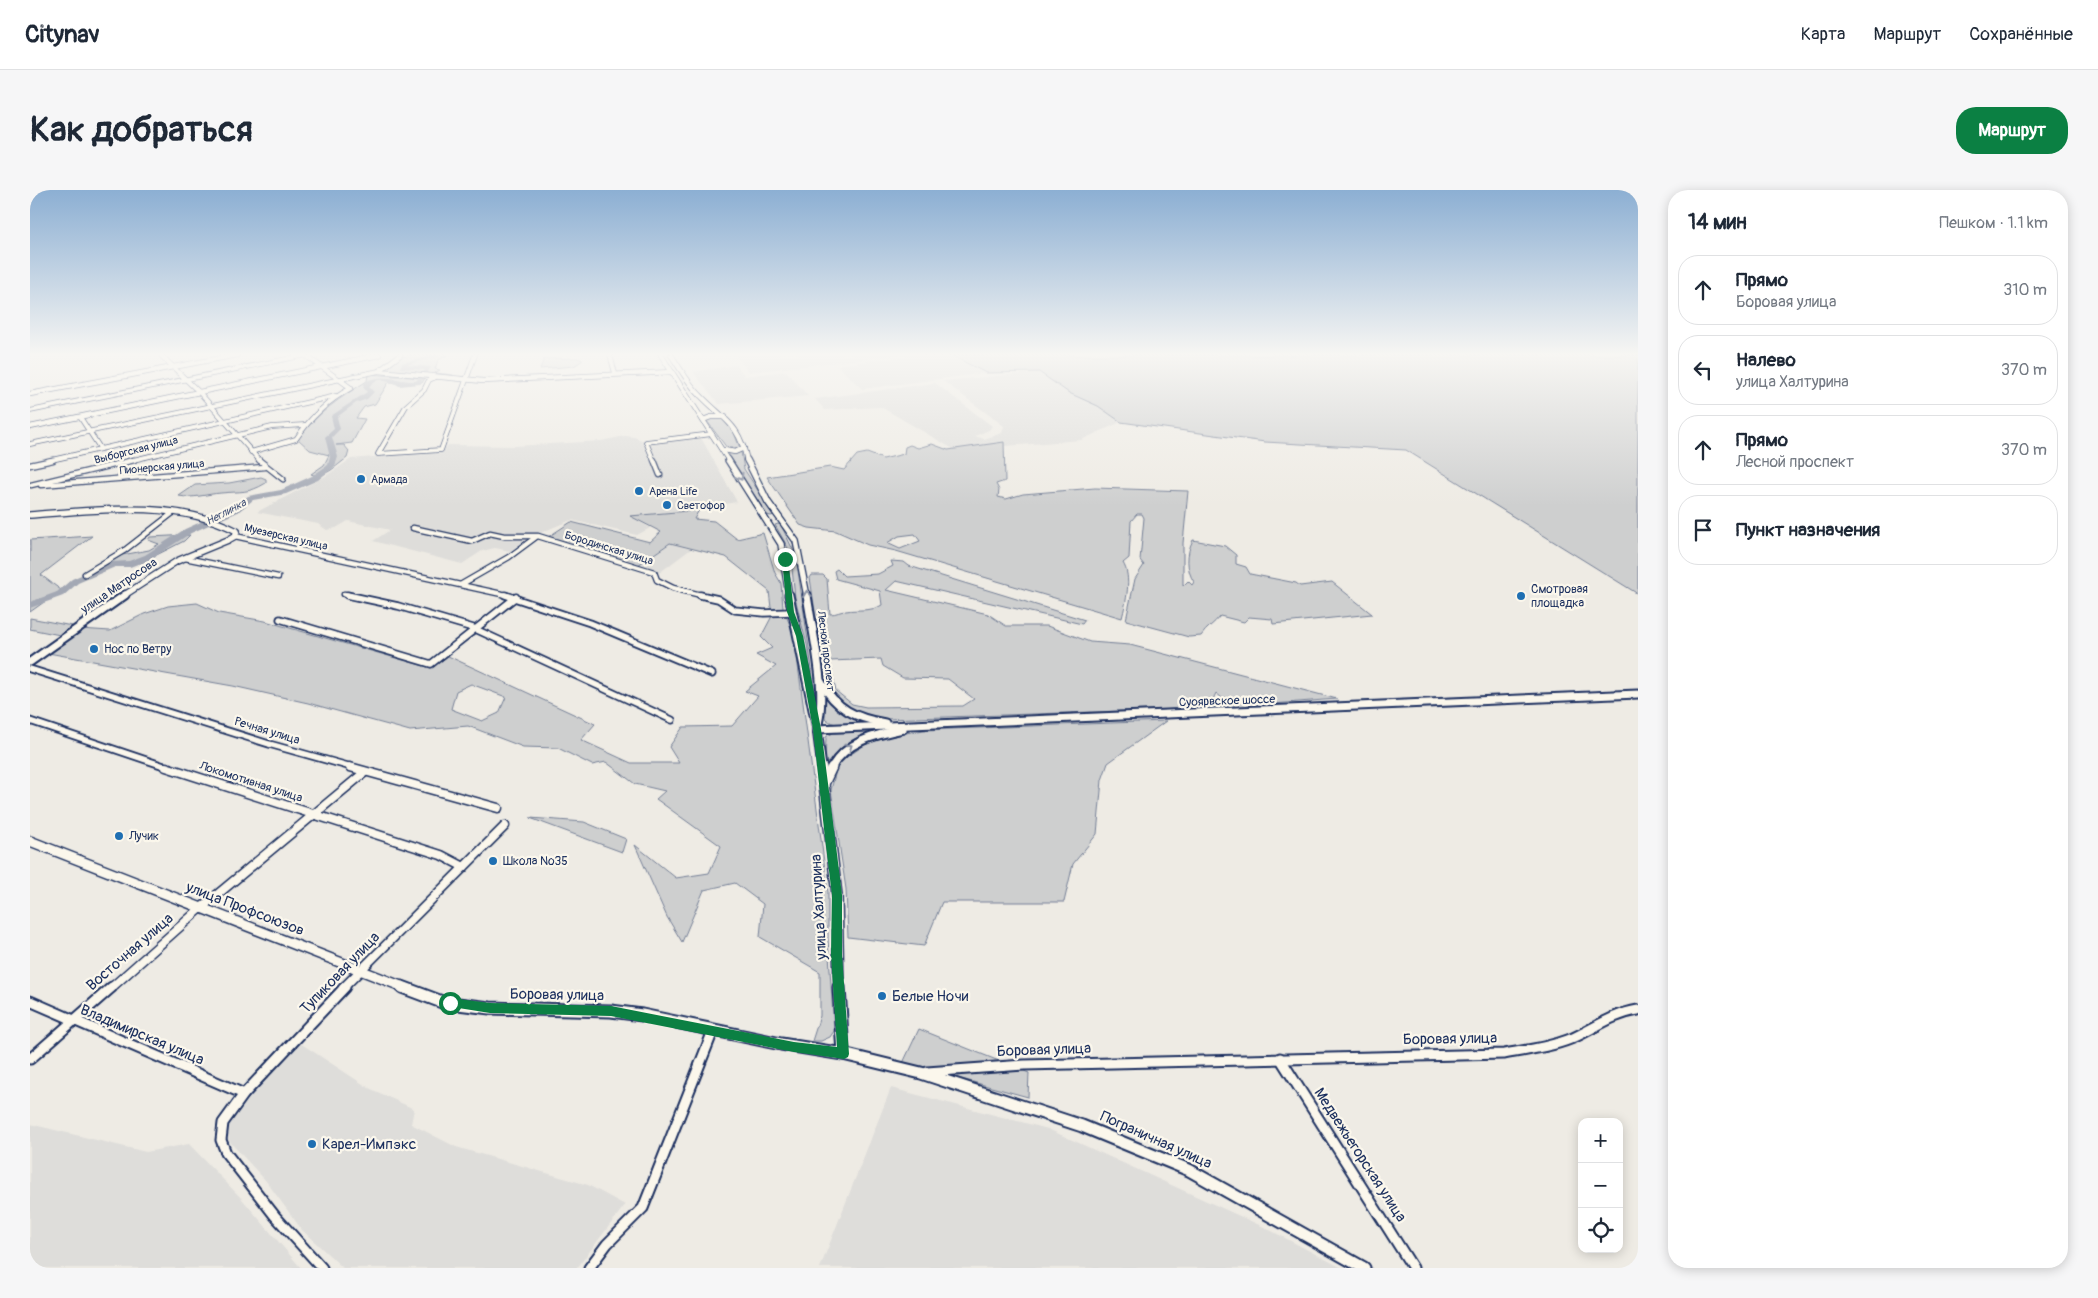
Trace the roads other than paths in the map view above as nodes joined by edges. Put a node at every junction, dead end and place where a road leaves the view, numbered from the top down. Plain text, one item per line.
1 (58, 405) edge
2 (136, 405) edge
3 (209, 405) edge
4 (210, 405) edge
5 (293, 405) edge
6 (326, 405) edge
7 (407, 405) edge
8 (456, 405) edge
9 (694, 405) edge
10 (711, 405) edge
11 (30, 411) edge
12 (80, 417) junction
13 (725, 417) junction
14 (224, 420) junction
15 (703, 420) junction
16 (305, 425) junction
17 (30, 427) edge
18 (89, 431) junction
19 (236, 434) junction
20 (712, 434) junction
21 (30, 444) edge
22 (100, 448) junction
23 (744, 448) junction
24 (724, 450) junction
25 (251, 452) junction
26 (30, 465) edge
27 (265, 467) junction
28 (660, 475) dead end
29 (283, 479) dead end
30 (30, 485) edge
31 (174, 512) junction
32 (30, 515) edge
33 (778, 515) junction
34 (764, 518) junction
35 (783, 522) junction
36 (769, 524) junction
37 (413, 528) dead end
38 (235, 536) junction
39 (538, 536) junction
40 (185, 558) junction
41 (85, 574) dead end
42 (278, 578) dead end
43 (462, 584) junction
44 (344, 594) dead end
45 (516, 597) junction
46 (791, 612) junction
47 (280, 619) dead end
48 (473, 628) junction
49 (30, 662) edge
50 (30, 669) edge
51 (712, 674) dead end
52 (820, 679) junction
53 (1638, 694) edge
54 (672, 720) dead end
55 (30, 721) edge
56 (927, 725) junction
57 (817, 729) junction
58 (365, 772) junction
59 (823, 786) junction
60 (498, 808) dead end
61 (315, 815) junction
62 (505, 826) dead end
63 (30, 841) edge
64 (464, 866) junction
65 (201, 908) junction
66 (360, 970) junction
67 (30, 1002) edge
68 (450, 1003) joint
69 (1638, 1010) edge
70 (72, 1021) junction
71 (713, 1031) junction
72 (844, 1054) junction
73 (1280, 1058) junction
74 (30, 1059) edge
75 (921, 1073) junction
76 (244, 1094) junction
77 (322, 1268) edge
78 (589, 1268) edge
79 (1364, 1268) edge
80 (1413, 1268) edge

1 - 11 street
2 - 12 main road
3 - 18 street
4 - 14 street
5 - 14 street
6 - 16 street
7 - 8 street
9 - 15 main road, Лесной проспект
10 - 13 main road, Лесной проспект
12 - 17 main road
12 - 18 street
13 - 15 main road
13 - 23 main road, Лесной проспект
14 - 19 street
14 - 22 street
15 - 20 main road, Лесной проспект
16 - 19 street, Выборгская улица
16 - 25 street
18 - 21 street
18 - 22 street
19 - 25 street
19 - 30 street, Выборгская улица
20 - 24 main road, Лесной проспект
20 - 28 street
22 - 26 street
23 - 24 main road
23 - 33 main road, Лесной проспект
24 -> 34 main road, Лесной проспект
25 - 27 street
27 - 29 street
27 - 30 street, Пионерская улица
31 - 32 main road, Муезерская улица
31 - 38 main road, Муезерская улица
31 - 41 street
33 - 34 main road
33 - 35 main road, Лесной проспект
34 - 36 main road, Лесной проспект
35 - 36 main road
52 -> 35 main road, Лесной проспект
36 - 46 main road, Лесной проспект
37 - 39 street, Бородинская улица
38 - 40 main road, улица Матросова
38 - 43 street, Муезерская улица
39 - 43 street
39 - 46 street, Бородинская улица
40 - 42 street
40 - 49 main road, улица Матросова
43 - 45 street, Муезерская улица
44 - 48 street
45 - 48 street
45 - 51 street, Муезерская улица
46 - 57 main road, Лесной проспект
47 - 48 street
48 - 54 street
50 - 58 street, Речная улица
52 - 56 main road
52 - 57 main road, Лесной проспект
53 - 56 main road, Суоярвское шоссе
55 - 61 street, Локомотивная улица
56 - 57 main road, Суоярвское шоссе
59 -> 56 main road
57 - 59 main road, улица Халтурина
58 - 60 street, Речная улица
58 - 61 street, Восточная улица
59 - 72 main road, улица Халтурина
61 - 64 street, Локомотивная улица
61 - 65 street, Восточная улица
62 - 64 street, Тупиковая улица
63 - 65 main road, улица Профсоюзов
64 - 66 street, Тупиковая улица
65 - 66 main road, улица Профсоюзов
65 - 70 street, Восточная улица
66 - 68 main road, улица Профсоюзов
66 - 76 street, Тупиковая улица
67 - 70 street, Владимирская улица
68 - 71 main road, Боровая улица
69 - 73 street, Боровая улица
70 - 74 street, Восточная улица
70 - 76 street, Владимирская улица
71 - 72 main road, Боровая улица
71 - 78 street
72 - 75 main road, Боровая улица
73 - 75 street, Боровая улица
73 - 80 street, Медвежьегорская улица
75 - 79 main road, Пограничная улица
76 - 77 street, Тупиковая улица

